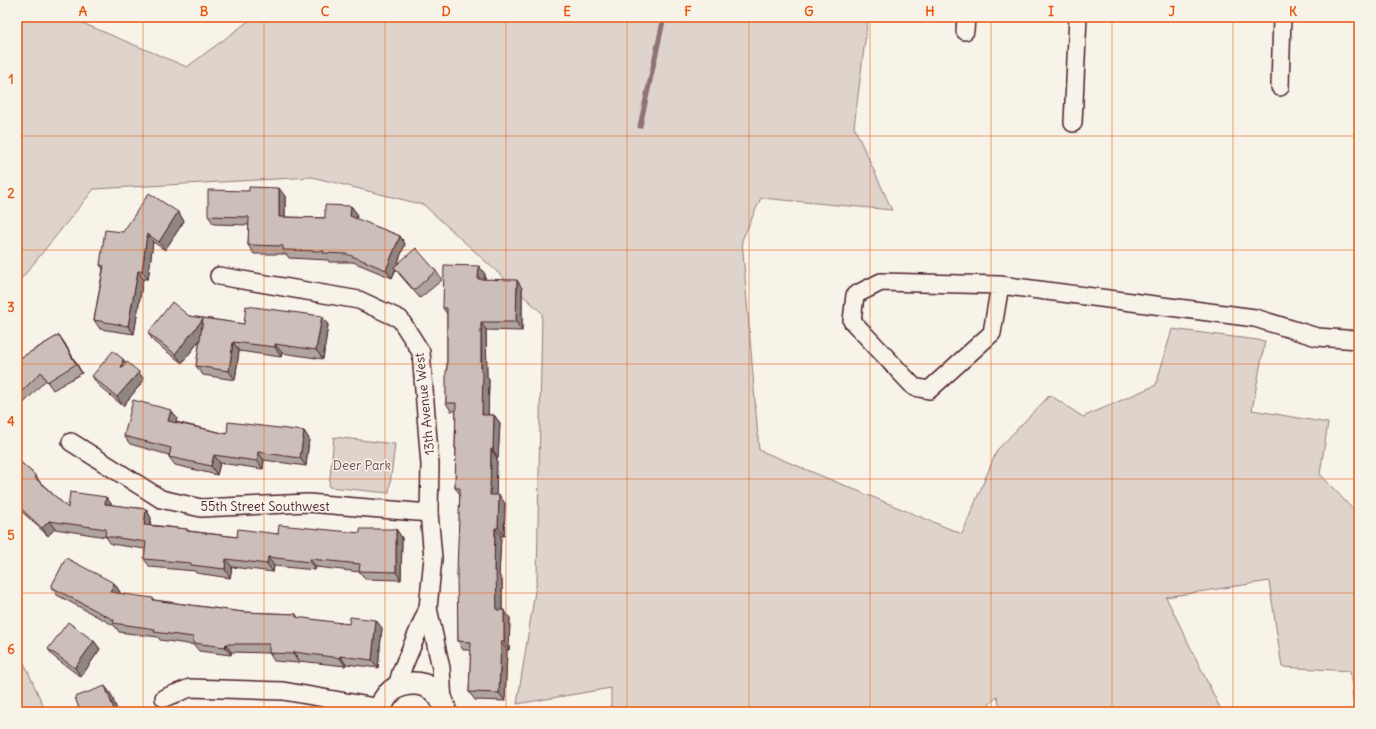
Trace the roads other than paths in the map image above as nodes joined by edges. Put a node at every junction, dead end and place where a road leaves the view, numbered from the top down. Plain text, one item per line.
1 (1078, 17) edge
2 (1282, 17) edge
3 (1280, 87) dead end
4 (1073, 123) dead end
5 (219, 276) dead end
6 (1000, 285) junction
7 (1359, 340) edge
8 (70, 442) dead end
9 (429, 513) junction
10 (428, 608) junction
11 (397, 687) junction
12 (164, 698) dead end
13 (444, 708) edge
14 (380, 710) edge

1 - 4 street
2 - 3 street
5 - 9 street, 13th Avenue West
6 - 6 street
6 - 7 street
8 - 9 street, 55th Street Southwest
9 - 10 street, 13th Avenue West
10 - 11 street, 13th Avenue West
10 - 13 street, 13th Avenue West
11 - 13 street
11 - 14 street
12 - 14 street

